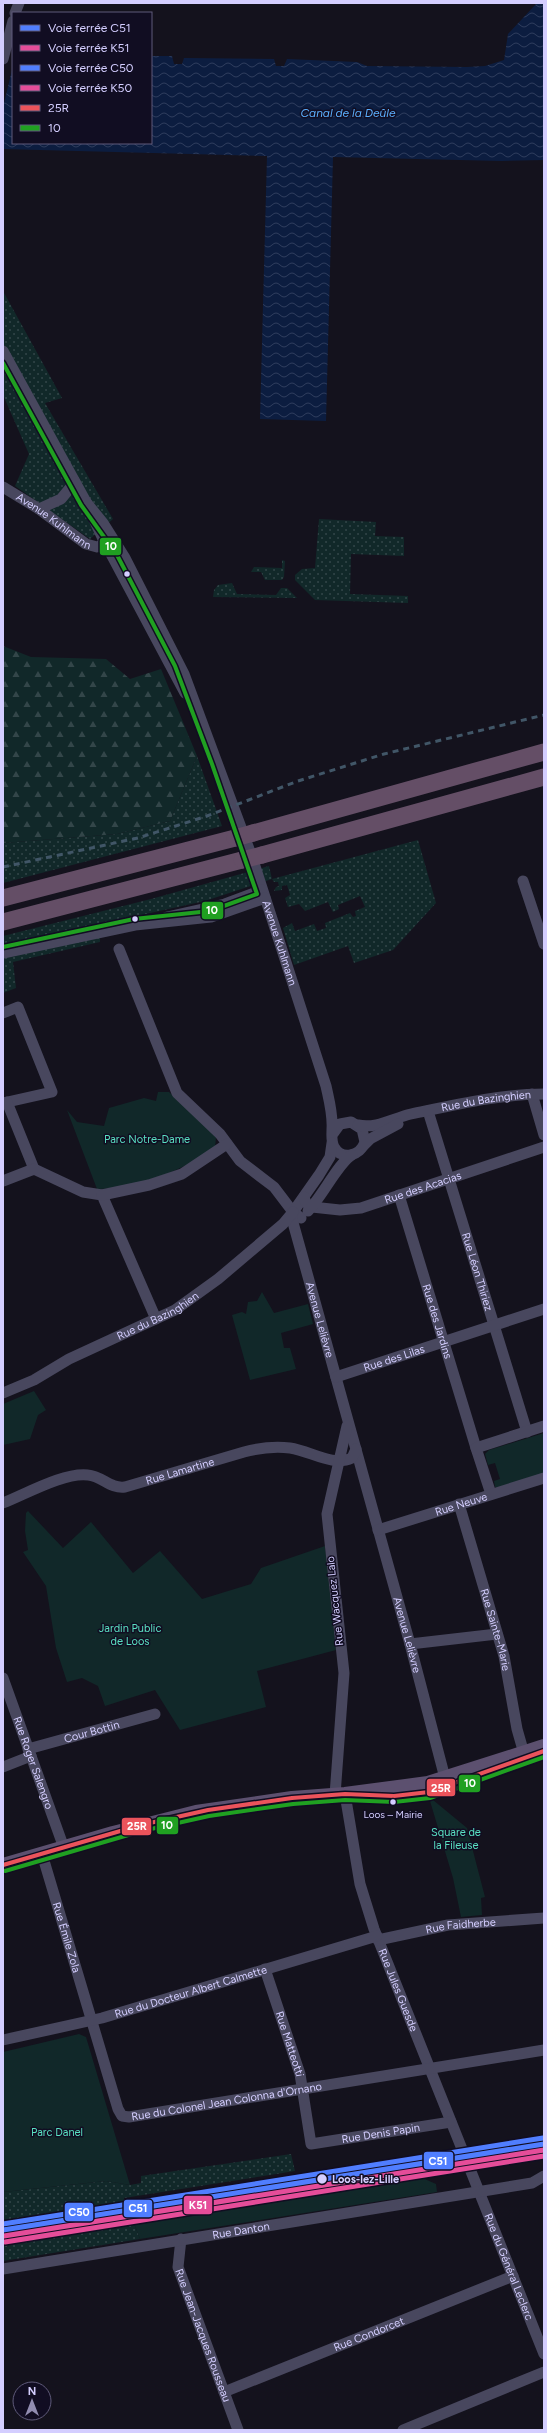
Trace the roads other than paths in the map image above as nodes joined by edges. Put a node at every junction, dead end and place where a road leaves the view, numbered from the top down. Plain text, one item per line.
1 (12, 26) edge
2 (3, 59) edge
3 (3, 351) edge
4 (75, 482) junction
5 (3, 488) edge
6 (39, 510) junction
7 (110, 542) junction
8 (544, 752) edge
9 (544, 777) edge
10 (259, 862) junction
11 (523, 881) dead end
12 (264, 894) junction
13 (3, 898) edge
14 (3, 922) edge
15 (544, 944) edge
16 (119, 950) dead end
17 (3, 953) edge
18 (3, 1013) edge
19 (326, 1086) junction
20 (532, 1094) junction
21 (544, 1094) edge
22 (5, 1102) edge
23 (428, 1111) junction
24 (354, 1124) junction
25 (544, 1135) edge
26 (332, 1139) junction
27 (227, 1144) junction
28 (364, 1145) junction
29 (544, 1147) edge
30 (352, 1155) junction
31 (34, 1169) junction
32 (449, 1178) junction
33 (3, 1181) edge
34 (102, 1195) junction
35 (400, 1195) junction
36 (304, 1197) junction
37 (312, 1207) junction
38 (297, 1215) junction
39 (544, 1310) edge
40 (156, 1320) junction
41 (494, 1326) junction
42 (444, 1342) junction
43 (336, 1377) junction
44 (3, 1393) edge
45 (345, 1409) junction
46 (544, 1426) edge
47 (527, 1432) junction
48 (476, 1448) junction
49 (356, 1450) junction
50 (338, 1467) junction
51 (365, 1480) junction
52 (543, 1480) edge
53 (491, 1494) junction
54 (3, 1503) edge
55 (458, 1504) junction
56 (378, 1530) junction
57 (497, 1634) junction
58 (410, 1644) junction
59 (4, 1682) edge
60 (155, 1714) dead end
61 (544, 1746) edge
62 (544, 1751) edge
63 (29, 1753) junction
64 (524, 1755) junction
65 (3, 1767) edge
66 (442, 1784) junction
67 (340, 1794) junction
68 (64, 1848) junction
69 (42, 1854) junction
70 (3, 1865) edge
71 (544, 1918) edge
72 (378, 1938) junction
73 (265, 1969) junction
74 (93, 2020) junction
75 (3, 2040) edge
76 (544, 2050) edge
77 (430, 2068) junction
78 (304, 2090) junction
79 (451, 2122) junction
80 (311, 2144) joint
81 (544, 2176) edge
82 (474, 2180) joint
83 (479, 2191) junction
84 (181, 2239) junction
85 (3, 2269) edge
86 (513, 2276) junction
87 (543, 2350) edge
88 (544, 2372) edge
89 (224, 2392) junction
90 (238, 2430) edge
91 (403, 2430) edge

1 - 2 street
3 - 4 street, Avenue Kuhlmann
4 - 6 street
4 - 7 street, Avenue Kuhlmann
5 - 6 street, Avenue Kuhlmann
6 - 7 street, Avenue Kuhlmann
7 - 10 street, Avenue Kuhlmann
8 - 13 highway, bridge
9 - 10 highway
10 - 12 street, Avenue Kuhlmann
10 - 14 highway, bridge
11 - 15 street
12 - 17 street
12 - 19 street, Avenue Kuhlmann
16 - 27 street
18 - 22 street
19 - 24 street, Avenue Kuhlmann
19 - 26 street, Avenue Kuhlmann
20 - 21 street, Rue du Bazinghien
20 - 23 street, Rue du Bazinghien
20 - 25 street
22 - 31 street
23 - 24 street, Rue du Bazinghien
23 - 28 street, Rue du Bazinghien
23 - 32 street, Rue Léon Thiriez
24 - 26 street
24 - 28 street
26 - 30 street
26 - 36 street, Rue du Bazinghien
27 - 34 street
27 - 38 street
28 - 30 street
29 - 32 street, Rue des Acacias
30 - 37 street, Rue du Bazinghien
31 - 33 street
31 - 34 street
32 - 35 street, Rue des Acacias
32 - 41 street, Rue Léon Thiriez
34 - 40 street
35 - 37 street, Rue des Acacias
35 - 42 street, Rue des Jardins
36 - 37 street
36 - 38 street, Rue du Bazinghien
37 - 38 street, Rue du Bazinghien
38 - 40 street, Rue du Bazinghien
38 - 43 street, Avenue Lelièvre
39 - 41 street, Rue des Lilas
40 - 44 street, Rue du Bazinghien
41 - 42 street, Rue des Lilas
41 - 47 street, Rue Léon Thiriez
42 - 43 street, Rue des Lilas
42 - 48 street, Rue des Jardins
43 - 45 street, Avenue Lelièvre
45 - 49 street, Avenue Lelièvre
45 - 50 street, Rue Wacquez Lalo
46 - 47 street
47 - 48 street
48 - 53 street, Rue des Jardins
49 - 50 street
49 - 51 street, Avenue Lelièvre
50 - 51 street
50 - 54 street, Rue Lamartine
50 - 67 street, Rue Wacquez Lalo
51 - 56 street, Avenue Lelièvre
52 - 53 street, Rue Neuve
53 - 55 street, Rue Neuve
55 - 56 street, Rue Neuve
55 - 57 street, Rue Sainte-Marie
56 - 58 street, Avenue Lelièvre
57 - 58 street
57 - 64 street, Rue Sainte-Marie
58 - 66 street, Avenue Lelièvre
59 - 63 street, Rue Roger Salengro
60 - 63 street, Cour Bottin
61 - 64 main road
62 - 64 main road
63 - 65 street, Cour Bottin
63 - 68 street, Rue Roger Salengro
64 - 66 main road
66 - 67 main road
67 - 68 main road
67 - 72 street, Rue Jules Guesde
68 - 69 main road
69 - 70 main road
69 - 74 street, Rue Émile Zola
71 - 72 street, Rue Faidherbe
72 - 73 street, Rue du Docteur Albert Calmette
72 - 77 street, Rue Jules Guesde
73 - 74 street, Rue du Docteur Albert Calmette
73 - 78 street, Rue Matteotti
74 - 75 street, Rue du Docteur Albert Calmette
74 - 78 street, Rue du Colonel Jean Colonna d'Ornano
76 - 77 street, Rue du Colonel Jean Colonna d'Ornano
77 - 78 street, Rue du Colonel Jean Colonna d'Ornano
77 - 79 street, Rue Jules Guesde
78 - 80 street, Rue Matteotti
79 - 80 street, Rue Denis Papin
79 - 82 street, Rue Jules Guesde
81 - 83 street, Rue Danton
82 - 83 street, Rue du Général Leclerc
83 - 84 street, Rue Danton
83 - 86 street, Rue du Général Leclerc
84 - 85 street, Rue Danton
84 - 89 street, Rue Jean-Jacques Rousseau
86 - 87 street, Rue du Général Leclerc
86 - 89 street, Rue Condorcet
88 - 91 street
89 - 90 street, Rue Jean-Jacques Rousseau

